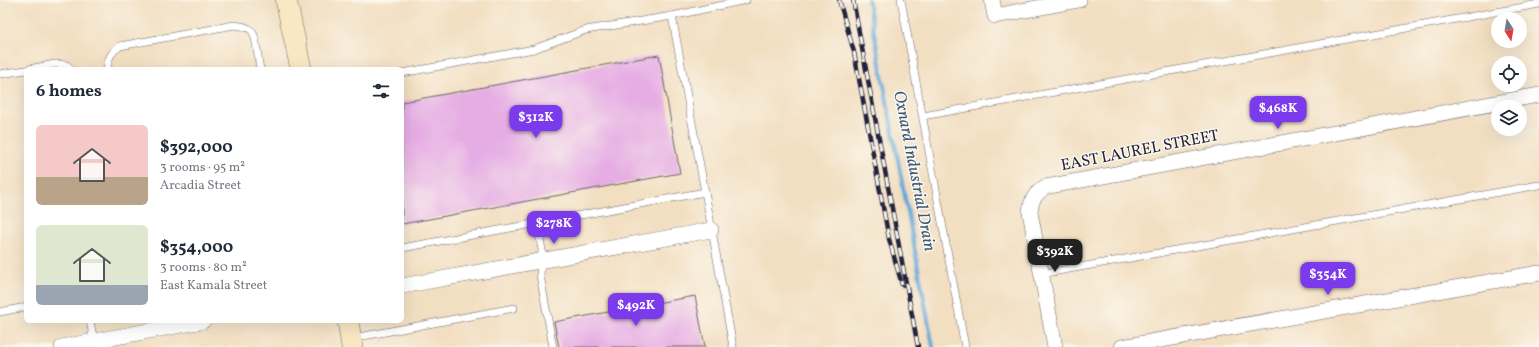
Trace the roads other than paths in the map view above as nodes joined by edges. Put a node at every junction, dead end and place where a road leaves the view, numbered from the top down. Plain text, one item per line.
1 (286, 0) edge
2 (746, 0) edge
3 (902, 0) edge
4 (992, 0) edge
5 (1080, 0) edge
6 (1539, 4) edge
7 (672, 16) junction
8 (38, 67) edge
9 (69, 67) edge
10 (107, 67) edge
11 (260, 67) edge
12 (301, 67) edge
13 (24, 70) edge
14 (404, 73) edge
15 (0, 74) edge
16 (1539, 95) edge
17 (923, 116) junction
18 (1539, 185) edge
19 (705, 192) junction
20 (538, 223) junction
21 (710, 230) junction
22 (404, 248) edge
23 (541, 261) junction
24 (1539, 273) edge
25 (1041, 274) junction
26 (404, 286) edge
27 (24, 307) edge
28 (514, 308) dead end
29 (0, 312) edge
30 (90, 323) edge
31 (183, 323) edge
32 (163, 325) edge
33 (350, 335) edge
34 (94, 341) junction
35 (62, 347) edge
36 (553, 347) edge
37 (732, 347) edge
38 (965, 347) edge
39 (1055, 347) edge
40 (1122, 347) edge

1 - 12 street
2 - 7 lane
3 - 17 lane
4 - 5 street
6 - 17 lane
7 - 14 lane
7 - 19 lane
8 - 9 lane
10 - 11 lane
13 - 15 lane
16 - 25 street, EAST LAUREL STREET
17 - 38 lane
18 - 25 lane
19 - 20 lane
19 - 21 lane
20 - 22 lane
20 - 23 lane
21 - 23 street
21 - 37 lane
23 - 26 street
23 - 36 lane
24 - 40 street
25 - 39 street
27 - 29 lane
28 - 33 lane
30 - 34 lane
31 - 32 street
32 - 34 street
34 - 35 street

